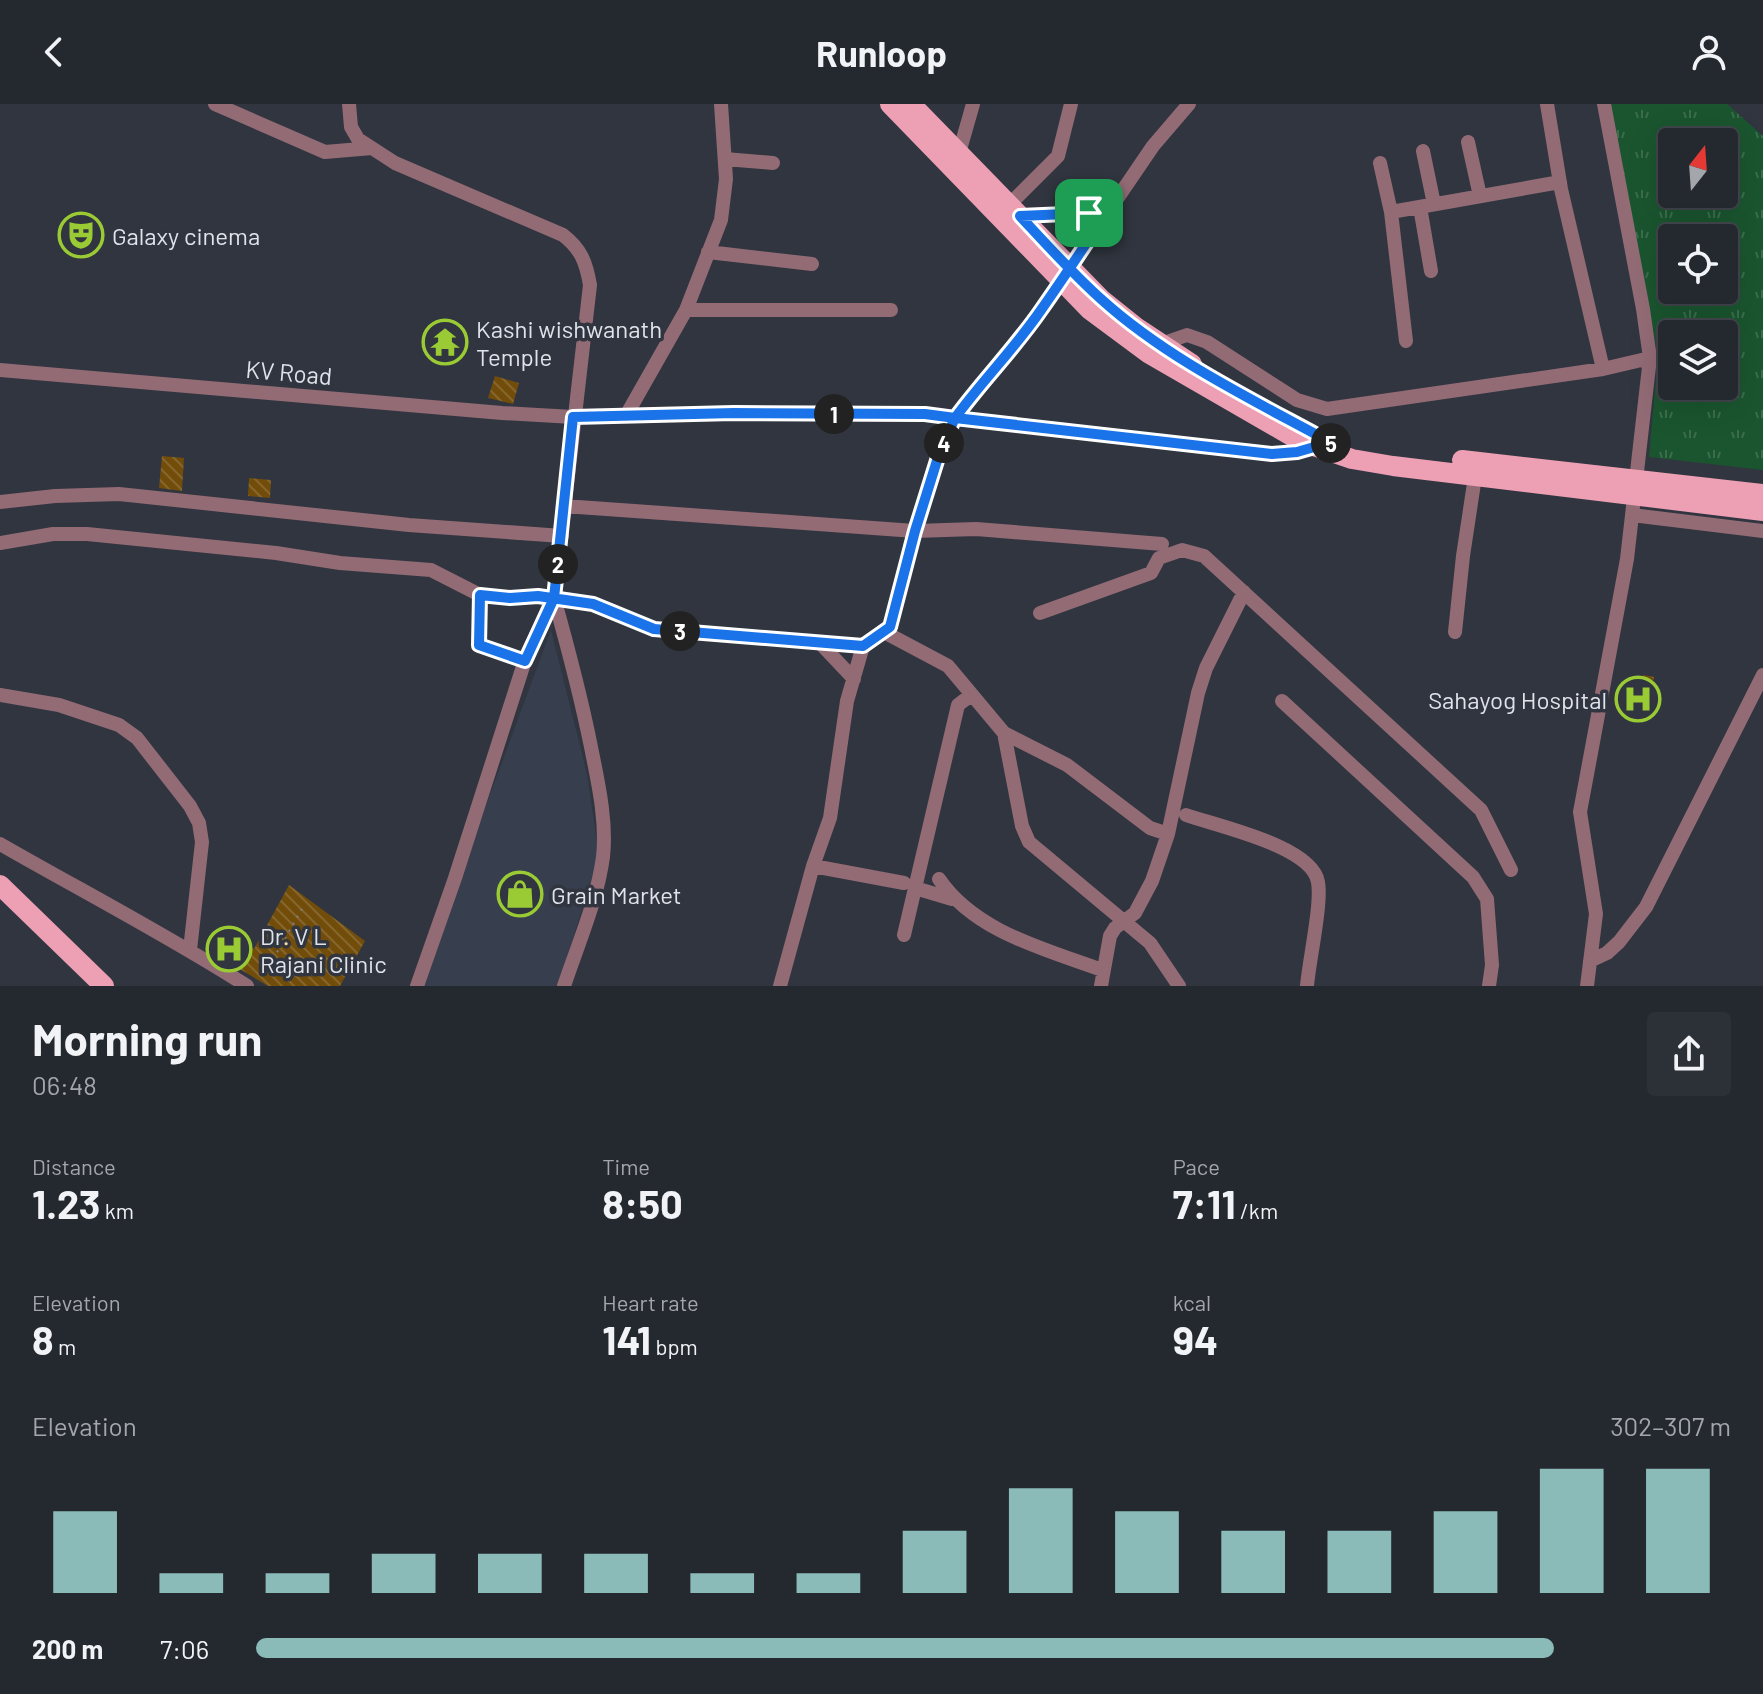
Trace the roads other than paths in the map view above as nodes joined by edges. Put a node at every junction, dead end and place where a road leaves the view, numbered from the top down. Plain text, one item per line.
1 (215, 104) edge
2 (349, 104) edge
3 (721, 104) edge
4 (890, 104) edge
5 (911, 104) edge
6 (973, 104) edge
7 (1071, 104) edge
8 (1189, 104) edge
9 (1547, 104) edge
10 (1604, 104) edge
11 (1468, 142) dead end
12 (372, 148) junction
13 (1423, 151) dead end
14 (959, 153) junction
15 (725, 159) junction
16 (773, 163) dead end
17 (1380, 163) dead end
18 (1560, 182) junction
19 (1480, 196) junction
20 (1111, 206) junction
21 (1427, 206) junction
22 (1014, 211) junction
23 (1391, 212) junction
24 (708, 252) junction
25 (812, 264) dead end
26 (1431, 271) dead end
27 (1065, 274) junction
28 (686, 310) junction
29 (891, 310) dead end
30 (1406, 341) dead end
31 (1161, 344) junction
32 (1650, 358) junction
33 (1603, 369) junction
34 (0, 370) edge
35 (627, 414) junction
36 (573, 417) junction
37 (955, 418) junction
38 (1326, 445) junction
39 (1476, 469) junction
40 (1607, 484) junction
41 (1763, 494) edge
42 (0, 502) edge
43 (564, 506) junction
44 (1763, 511) edge
45 (1632, 515) junction
46 (915, 531) junction
47 (1763, 531) edge
48 (562, 536) junction
49 (0, 543) edge
50 (1162, 544) dead end
51 (1244, 592) junction
52 (480, 595) junction
53 (554, 598) junction
54 (1040, 613) dead end
55 (884, 632) junction
56 (1455, 632) dead end
57 (820, 643) junction
58 (863, 646) junction
59 (525, 661) junction
60 (1763, 675) edge
61 (854, 679) junction
62 (0, 695) edge
63 (971, 695) junction
64 (1282, 701) dead end
65 (1004, 733) junction
66 (1186, 815) dead end
67 (1168, 834) junction
68 (0, 844) edge
69 (813, 866) junction
70 (1511, 870) dead end
71 (939, 879) dead end
72 (0, 885) edge
73 (910, 886) junction
74 (952, 899) junction
75 (1127, 921) junction
76 (904, 935) dead end
77 (190, 950) junction
78 (1590, 961) junction
79 (1102, 970) junction
80 (104, 986) edge
81 (247, 986) edge
82 (417, 986) edge
83 (564, 986) edge
84 (780, 986) edge
85 (1101, 986) edge
86 (1179, 986) edge
87 (1307, 986) edge
88 (1489, 986) edge
89 (1587, 986) edge

1 - 12 street
2 - 12 street
3 - 15 street
4 - 27 main road
5 - 14 main road
6 - 14 street
7 - 22 street
8 - 20 street
9 - 18 street
10 - 32 street
11 - 19 street
12 - 36 street
13 - 21 street
14 - 22 main road
15 - 16 street
15 - 24 street
17 - 23 street
18 - 19 street
18 - 33 street
19 - 21 street
20 - 22 street
20 - 27 street
21 - 23 street
21 - 26 street
22 - 27 main road
23 - 30 street
24 - 25 street
24 - 28 street
27 - 31 main road
27 - 37 street
27 - 38 main road
28 - 29 street
28 - 35 street
31 - 33 street
31 - 38 main road
32 - 33 street
32 - 45 street
34 - 36 street, KV Road
35 - 36 street, KV Road
35 - 37 street, KV Road
36 - 43 street
37 - 38 street, KV Road
37 - 46 street
38 - 39 main road
39 - 40 main road
39 - 56 street
40 - 41 main road
40 - 44 main road
42 - 48 street
43 - 46 street
43 - 48 street
45 - 47 street
45 - 78 street
46 - 50 street
46 - 55 street
48 - 53 street
49 - 52 street
51 - 54 street
51 - 67 street
51 - 70 street
52 - 53 street
52 - 59 street
53 - 57 street
53 - 59 street
53 - 83 street
55 - 58 street
55 - 63 street
57 - 58 street
57 - 61 street
58 - 61 street
59 - 82 street
60 - 78 street
61 - 69 street
62 - 77 street
63 - 65 street
63 - 73 street
64 - 88 street
65 - 67 street
65 - 75 street
66 - 87 street
67 - 75 street
68 - 77 street
69 - 73 street
69 - 84 street
71 - 74 street
72 - 80 main road
73 - 74 street
73 - 76 street
74 - 79 street
75 - 79 street
75 - 86 street
77 - 81 street
78 - 89 street
79 - 85 street

